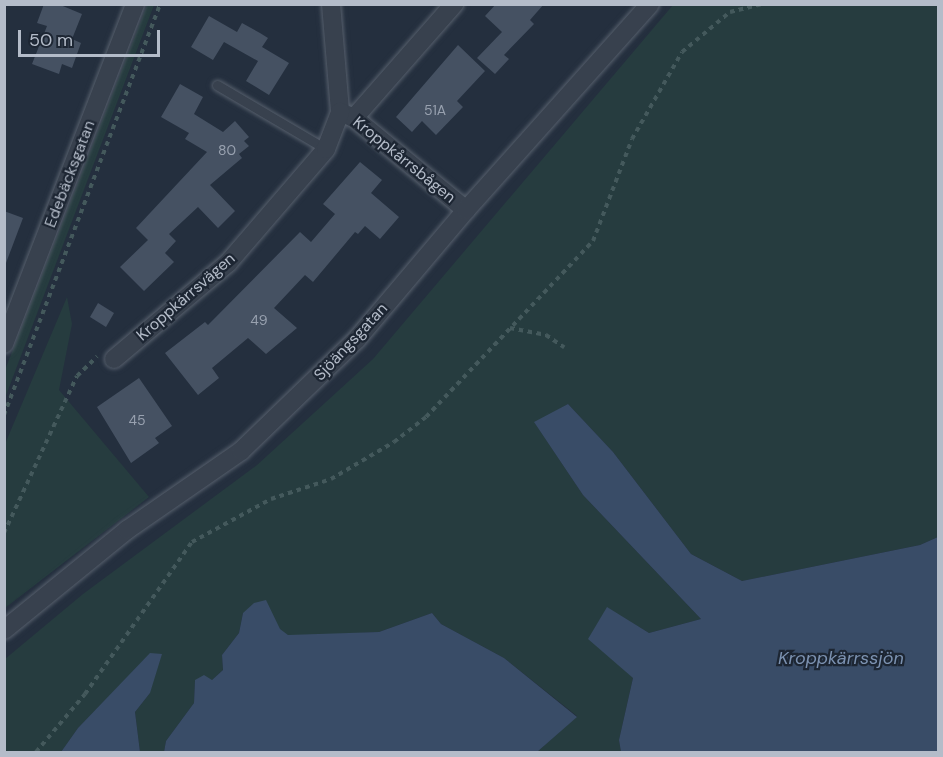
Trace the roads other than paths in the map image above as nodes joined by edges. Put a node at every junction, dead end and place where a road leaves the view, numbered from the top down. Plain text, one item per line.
1 (135, 4) edge
2 (331, 4) edge
3 (454, 4) edge
4 (650, 4) edge
5 (218, 85) dead end
6 (347, 115) junction
7 (326, 149) junction
8 (466, 210) junction
9 (4, 344) edge
10 (114, 359) road end
11 (4, 630) edge

1 - 9 street, Edebäcksgatan
2 - 6 street, Kroppkårrsbågen
3 - 6 street, Kroppkärrsvägen
4 - 8 street, Sjöängsgatan
5 - 7 lane
6 - 7 street, Kroppkärrsvägen
6 - 8 street, Kroppkårrsbågen
7 - 10 street, Kroppkärrsvägen
8 - 11 street, Sjöängsgatan

